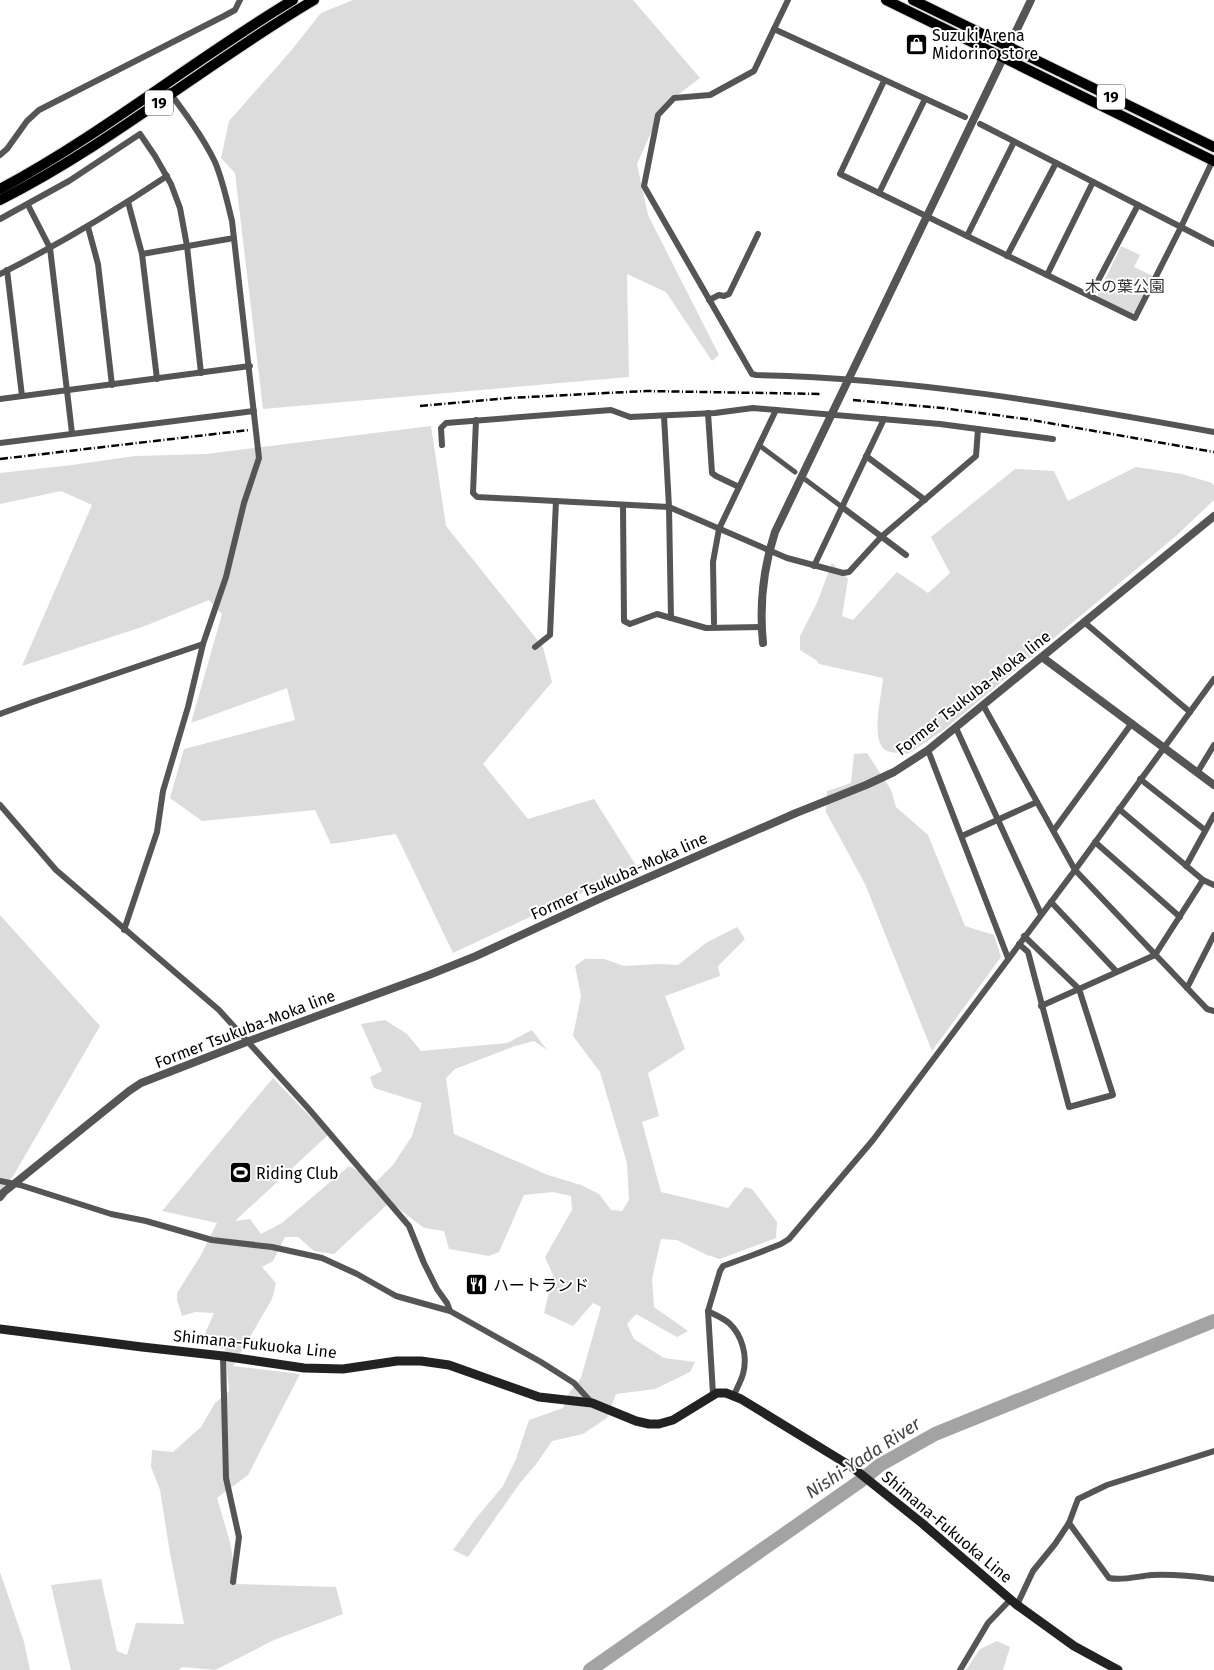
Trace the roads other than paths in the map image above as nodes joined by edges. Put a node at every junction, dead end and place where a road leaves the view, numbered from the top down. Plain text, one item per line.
1 (240, 0) edge
2 (293, 0) edge
3 (314, 0) edge
4 (788, 0) edge
5 (886, 0) edge
6 (913, 0) edge
7 (1031, 0) edge
8 (774, 29) junction
9 (1009, 46) junction
10 (1003, 58) junction
11 (884, 81) junction
12 (164, 85) junction
13 (172, 95) junction
14 (925, 99) junction
15 (966, 117) dead end
16 (980, 124) dead end
17 (1014, 142) junction
18 (1214, 147) edge
19 (0, 155) edge
20 (1214, 160) edge
21 (1056, 164) junction
22 (167, 176) junction
23 (1093, 182) junction
24 (0, 189) edge
25 (879, 193) junction
26 (0, 200) edge
27 (128, 202) junction
28 (28, 205) junction
29 (1138, 205) junction
30 (926, 216) junction
31 (0, 219) edge
32 (88, 227) junction
33 (1181, 228) junction
34 (758, 234) dead end
35 (967, 236) junction
36 (234, 238) junction
37 (1214, 244) edge
38 (187, 246) junction
39 (50, 248) junction
40 (142, 254) junction
41 (1007, 256) junction
42 (7, 270) junction
43 (0, 274) edge
44 (1047, 275) junction
45 (1090, 296) junction
46 (709, 300) junction
47 (250, 366) junction
48 (202, 373) junction
49 (156, 379) junction
50 (847, 379) junction
51 (112, 385) junction
52 (67, 391) junction
53 (22, 396) junction
54 (0, 399) edge
55 (254, 410) junction
56 (776, 410) junction
57 (708, 413) junction
58 (830, 414) junction
59 (664, 416) junction
60 (884, 419) junction
61 (476, 420) junction
62 (978, 429) junction
63 (1214, 432) edge
64 (72, 433) junction
65 (1053, 439) dead end
66 (0, 443) edge
67 (442, 445) dead end
68 (759, 445) junction
69 (866, 456) junction
70 (795, 472) dead end
71 (806, 480) dead end
72 (739, 487) junction
73 (925, 500) junction
74 (556, 501) junction
75 (623, 505) junction
76 (669, 507) junction
77 (842, 507) junction
78 (1214, 516) edge
79 (719, 529) junction
80 (881, 537) junction
81 (769, 551) junction
82 (906, 556) dead end
83 (814, 566) junction
84 (671, 618) junction
85 (1084, 622) junction
86 (714, 623) dead end
87 (762, 627) junction
88 (763, 643) dead end
89 (203, 644) junction
90 (535, 647) dead end
91 (1042, 657) junction
92 (1214, 679) edge
93 (984, 705) junction
94 (1190, 712) junction
95 (0, 714) edge
96 (1132, 723) junction
97 (956, 728) junction
98 (1214, 745) edge
99 (1163, 747) junction
100 (928, 750) junction
101 (1197, 773) junction
102 (1140, 779) junction
103 (1214, 784) edge
104 (1037, 802) junction
105 (0, 805) edge
106 (1119, 809) junction
107 (1214, 815) edge
108 (998, 819) junction
109 (1054, 830) junction
110 (1205, 830) junction
111 (962, 836) junction
112 (1095, 842) junction
113 (1186, 866) junction
114 (1075, 870) junction
115 (1204, 880) junction
116 (1214, 885) edge
117 (1051, 902) junction
118 (1041, 914) junction
119 (1180, 917) junction
120 (124, 930) junction
121 (1214, 935) edge
122 (1024, 936) junction
123 (1019, 944) junction
124 (1156, 955) junction
125 (1008, 958) junction
126 (1116, 971) junction
127 (1187, 988) junction
128 (1079, 989) junction
129 (1041, 1006) junction
130 (1214, 1010) edge
131 (249, 1041) junction
132 (0, 1181) edge
133 (14, 1184) junction
134 (0, 1198) edge
135 (450, 1311) junction
136 (708, 1311) junction
137 (0, 1329) edge
138 (223, 1356) junction
139 (713, 1394) junction
140 (734, 1395) junction
141 (592, 1404) junction
142 (1214, 1450) edge
143 (1068, 1523) junction
144 (1214, 1579) edge
145 (232, 1582) dead end
146 (1013, 1603) junction
147 (960, 1670) edge
148 (1118, 1670) edge

1 - 19 street
2 - 12 main road, 19
3 - 13 main road, 19
4 - 8 street
5 - 10 main road, 19
6 - 9 main road, 19
7 - 9 street
8 - 11 street
8 - 46 street
9 - 10 street
9 - 18 main road, 19
10 - 20 main road, 19
10 - 30 street
11 - 14 street
11 - 25 street
12 - 13 street
12 - 24 main road, 19
13 - 26 main road, 19
13 - 36 street
14 - 15 street
14 - 25 street
16 - 17 street
17 - 21 street
17 - 35 street
20 - 33 street
21 - 23 street
21 - 41 street
22 - 27 street
22 - 28 street
22 - 38 street
23 - 29 street
23 - 44 street
25 - 30 street
27 - 32 street
27 - 40 street
28 - 31 street
28 - 39 street
29 - 33 street
29 - 45 street
30 - 35 street
30 - 50 street
32 - 39 street
32 - 51 street
33 - 37 street
33 - 45 street
34 - 46 street
35 - 41 street
36 - 38 street
36 - 47 street
38 - 40 street
38 - 48 street
39 - 42 street
39 - 52 street
40 - 49 street
41 - 44 street
42 - 43 street
42 - 53 street
44 - 45 street
46 - 50 street
47 - 48 street
47 - 55 street
48 - 49 street
49 - 51 street
50 - 58 street
50 - 63 street
51 - 52 street
52 - 53 street
52 - 64 street
53 - 54 street
55 - 64 street
55 - 89 street
56 - 57 street
56 - 58 street
56 - 68 street
57 - 59 street
57 - 72 street
58 - 60 street
58 - 81 street
59 - 61 street
59 - 76 street
60 - 62 street
60 - 69 street
61 - 67 street
61 - 74 street
62 - 65 street
62 - 73 street
64 - 66 street
68 - 70 street
68 - 72 street
69 - 73 street
69 - 77 street
71 - 77 street
72 - 79 street
73 - 80 street
74 - 75 street
74 - 90 street
75 - 76 street
75 - 84 street
76 - 79 street
76 - 84 street
77 - 80 street
77 - 83 street
78 - 85 street, Former Tsukuba-Moka line
79 - 81 street
79 - 86 street
80 - 82 street
80 - 83 street
81 - 83 street
81 - 87 street
84 - 87 street
85 - 91 street, Former Tsukuba-Moka line
85 - 94 street
87 - 88 street
89 - 95 street
89 - 120 street
91 - 93 street, Former Tsukuba-Moka line
91 - 96 street
92 - 94 street
93 - 97 street, Former Tsukuba-Moka line
93 - 104 street
94 - 99 street
96 - 99 street
96 - 109 street
97 - 100 street, Former Tsukuba-Moka line
97 - 108 street
98 - 101 street
99 - 101 street
99 - 102 street
100 - 111 street
100 - 131 street, Former Tsukuba-Moka line
101 - 103 street
102 - 106 street
102 - 110 street
104 - 108 street
104 - 109 street
105 - 120 street
106 - 112 street
106 - 113 street
107 - 110 street
108 - 111 street
108 - 118 street
109 - 114 street
110 - 113 street
111 - 125 street
112 - 114 street
112 - 119 street
113 - 115 street
114 - 117 street
114 - 124 street
115 - 116 street
115 - 119 street
117 - 118 street
117 - 126 street
118 - 122 street
119 - 124 street
120 - 131 street
121 - 127 street
122 - 123 street
122 - 128 street
123 - 125 street
123 - 129 street
124 - 126 street
124 - 127 street
125 - 136 street
126 - 128 street
127 - 130 street
128 - 129 street
128 - 129 street
131 - 133 street, Former Tsukuba-Moka line
131 - 135 street
132 - 133 street
133 - 134 street, Former Tsukuba-Moka line
133 - 135 street
135 - 141 street
136 - 139 street
136 - 140 street
137 - 138 main road, Shimana-Fukuoka Line
138 - 141 main road, Shimana-Fukuoka Line
138 - 145 street
139 - 140 main road, Shimana-Fukuoka Line
139 - 141 main road, Shimana-Fukuoka Line
140 - 146 main road, Shimana-Fukuoka Line
142 - 143 street
143 - 144 street
143 - 146 street
146 - 147 street
146 - 148 main road, Shimana-Fukuoka Line

